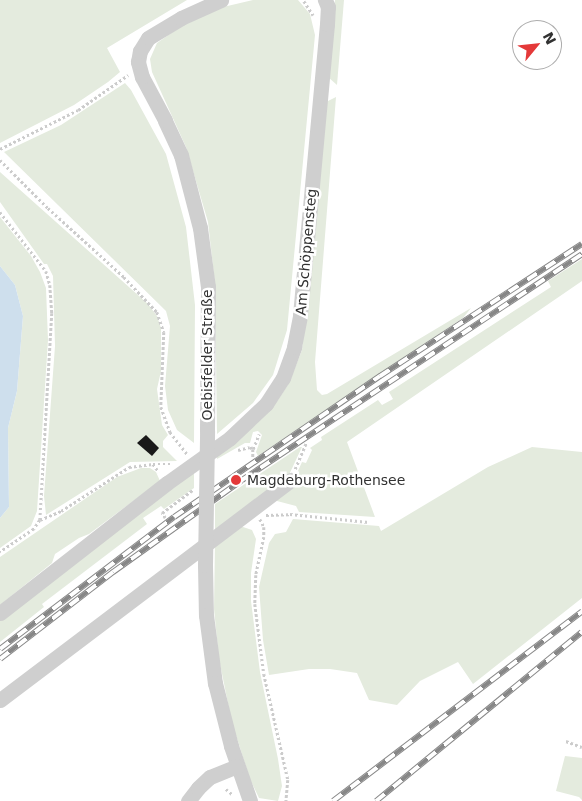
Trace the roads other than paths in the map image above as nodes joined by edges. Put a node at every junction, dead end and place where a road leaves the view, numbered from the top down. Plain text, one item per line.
1 (221, 0) edge
2 (325, 0) edge
3 (290, 480) road end
4 (0, 613) edge
5 (0, 700) edge
6 (237, 766) junction
7 (188, 801) edge
8 (250, 801) edge

1 - 6 street, Oebisfelder Straße, bridge
2 - 4 street, Am Schöppensteg
3 - 5 street
6 - 7 street
6 - 8 street, Oebisfelder Straße

